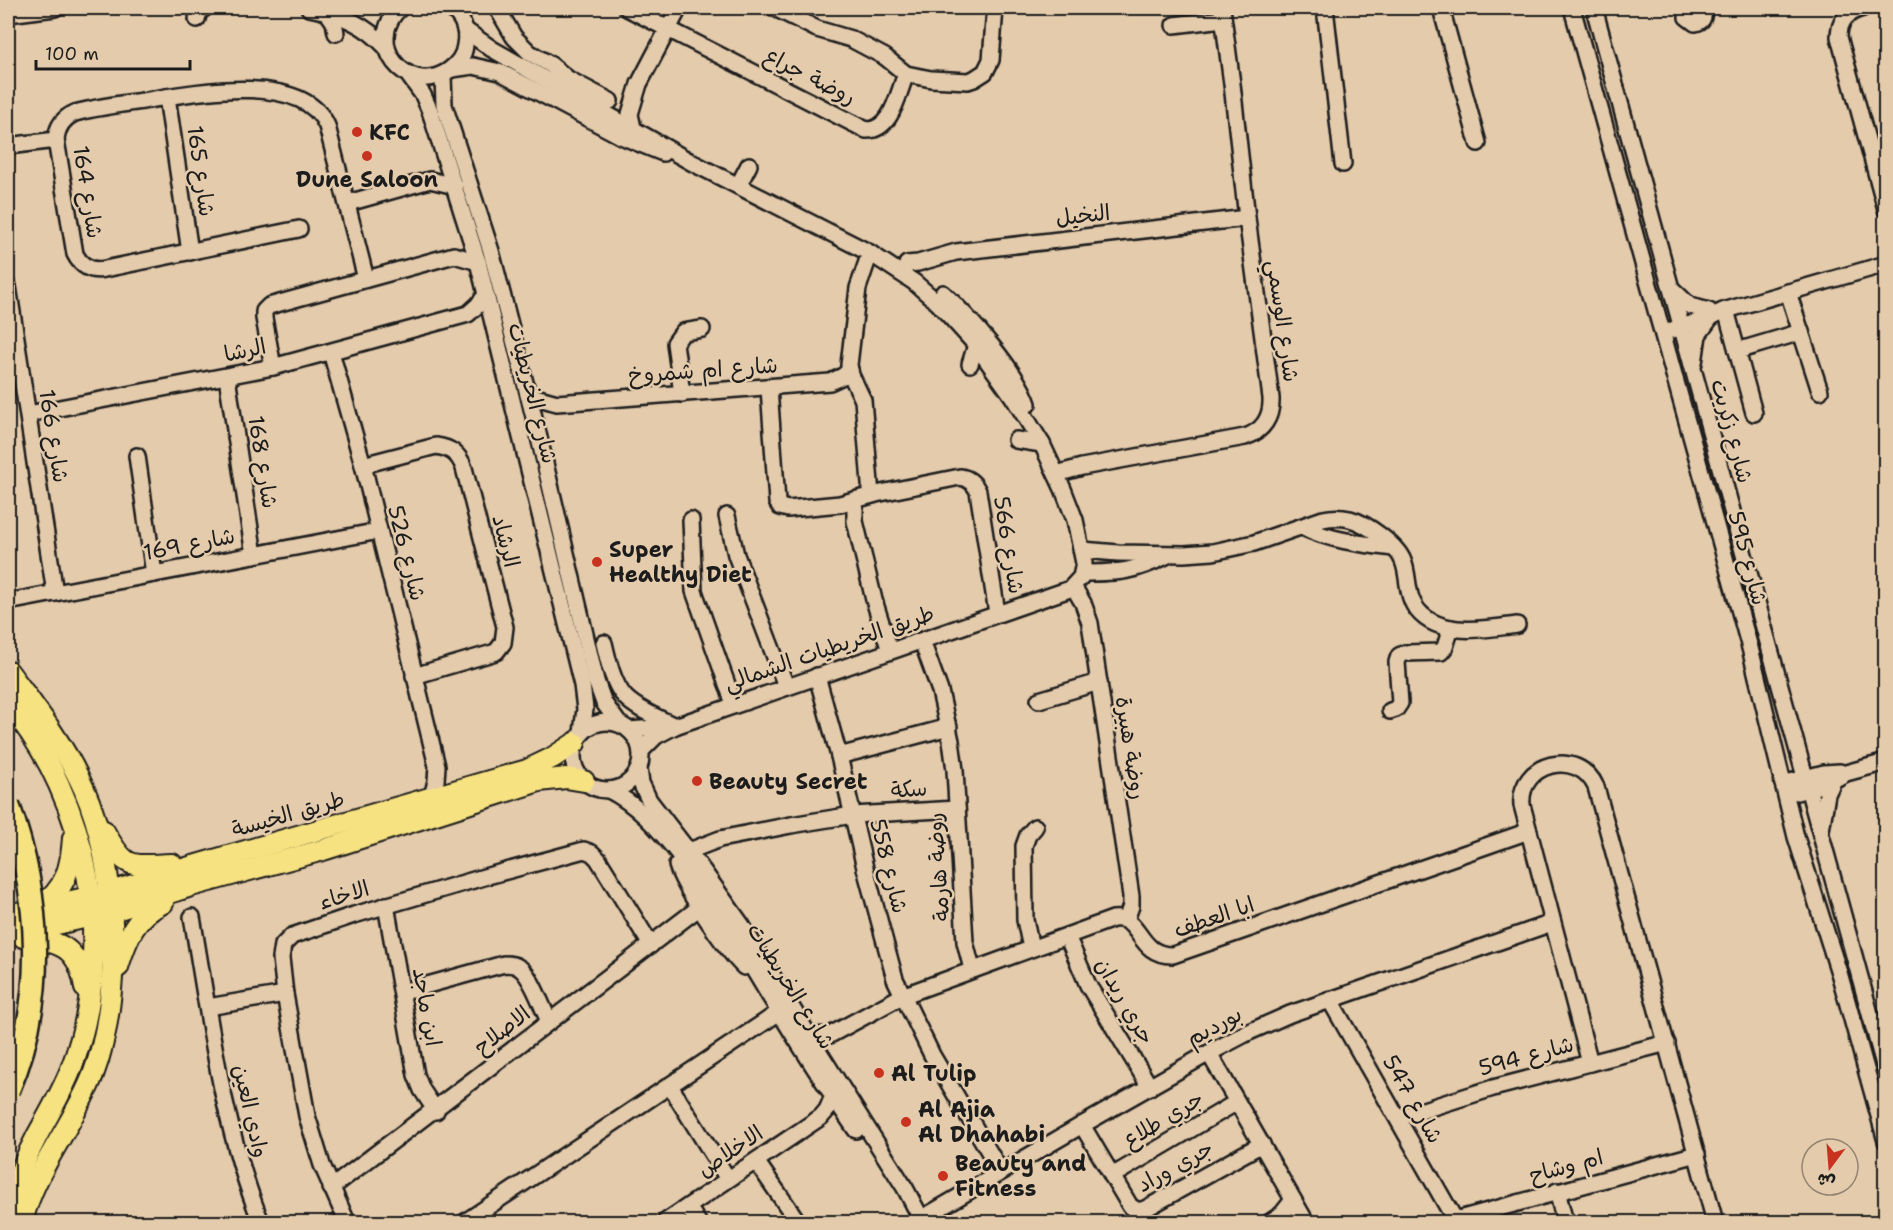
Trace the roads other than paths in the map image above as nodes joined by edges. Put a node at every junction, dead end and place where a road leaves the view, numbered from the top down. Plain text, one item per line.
1 (55, 8) edge
2 (309, 8) edge
3 (396, 8) edge
4 (451, 8) edge
5 (497, 8) edge
6 (627, 8) edge
7 (679, 8) edge
8 (775, 8) edge
9 (995, 8) edge
10 (1325, 8) edge
11 (1441, 8) edge
12 (1572, 8) edge
13 (1594, 8) edge
14 (1692, 8) edge
15 (1698, 8) edge
16 (1857, 8) edge
17 (327, 12) junction
18 (1223, 13) edge
19 (8, 14) edge
20 (1174, 25) dead end
21 (667, 28) junction
22 (465, 30) junction
23 (336, 33) dead end
24 (387, 48) junction
25 (532, 63) junction
26 (447, 72) junction
27 (407, 73) junction
28 (906, 74) junction
29 (639, 84) junction
30 (167, 97) junction
31 (608, 107) junction
32 (633, 128) junction
33 (56, 140) junction
34 (1478, 142) dead end
35 (8, 146) edge
36 (1878, 155) edge
37 (447, 160) junction
38 (691, 162) junction
39 (1343, 164) dead end
40 (749, 165) dead end
41 (430, 180) junction
42 (455, 186) junction
43 (738, 186) junction
44 (348, 202) junction
45 (1886, 209) edge
46 (1246, 218) junction
47 (793, 219) junction
48 (299, 229) dead end
49 (470, 237) junction
50 (190, 252) junction
51 (870, 253) junction
52 (454, 255) junction
53 (926, 261) junction
54 (478, 262) junction
55 (907, 264) junction
56 (1886, 264) edge
57 (366, 279) junction
58 (919, 280) junction
59 (8, 286) edge
60 (1671, 287) junction
61 (1788, 292) junction
62 (486, 295) junction
63 (1717, 312) junction
64 (468, 314) junction
65 (493, 321) junction
66 (1680, 323) junction
67 (702, 329) dead end
68 (1662, 329) junction
69 (1801, 332) junction
70 (976, 345) junction
71 (1737, 351) junction
72 (332, 352) junction
73 (970, 364) dead end
74 (273, 367) junction
75 (850, 370) junction
76 (1694, 375) junction
77 (227, 377) junction
78 (769, 388) junction
79 (1820, 391) dead end
80 (682, 394) junction
81 (528, 395) junction
82 (556, 403) junction
83 (1754, 413) dead end
84 (28, 414) junction
85 (1027, 420) junction
86 (536, 425) junction
87 (1016, 440) dead end
88 (1042, 444) junction
89 (137, 456) dead end
90 (363, 465) junction
91 (546, 471) junction
92 (1056, 474) junction
93 (530, 476) junction
94 (871, 495) junction
95 (1067, 497) junction
96 (855, 500) junction
97 (1052, 504) dead end
98 (727, 516) dead end
99 (691, 520) dead end
100 (1302, 527) junction
101 (379, 531) junction
102 (562, 536) junction
103 (546, 540) junction
104 (1075, 542) junction
105 (1394, 548) junction
106 (1170, 554) junction
107 (254, 555) junction
108 (570, 568) junction
109 (554, 573) junction
110 (1083, 573) junction
111 (154, 574) junction
112 (1073, 586) junction
113 (55, 593) junction
114 (8, 602) edge
115 (997, 613) junction
116 (1517, 625) dead end
117 (1451, 628) junction
118 (922, 641) junction
119 (890, 651) junction
120 (592, 662) junction
121 (8, 671) edge
122 (414, 676) junction
123 (817, 676) junction
124 (1099, 682) junction
125 (786, 686) junction
126 (1039, 700) dead end
127 (8, 703) edge
128 (734, 704) junction
129 (1390, 711) dead end
130 (675, 726) junction
131 (949, 726) junction
132 (624, 727) junction
133 (578, 738) junction
134 (640, 751) junction
135 (1797, 752) junction
136 (839, 756) junction
137 (1886, 762) edge
138 (437, 766) junction
139 (639, 769) junction
140 (1837, 775) junction
141 (584, 781) junction
142 (1805, 784) junction
143 (461, 789) junction
144 (609, 790) junction
145 (1784, 790) junction
146 (432, 797) junction
147 (8, 805) edge
148 (957, 809) junction
149 (853, 815) junction
150 (96, 819) junction
151 (74, 821) junction
152 (1035, 827) dead end
153 (1529, 831) junction
154 (1820, 836) junction
155 (687, 849) junction
156 (193, 866) junction
157 (191, 886) junction
158 (100, 905) junction
159 (386, 906) junction
160 (39, 907) junction
161 (700, 907) junction
162 (8, 915) edge
163 (192, 917) dead end
164 (1126, 920) junction
165 (1552, 923) junction
166 (8, 935) edge
167 (1066, 936) junction
168 (651, 945) junction
169 (1031, 948) junction
170 (972, 969) junction
171 (758, 977) junction
172 (110, 989) junction
173 (402, 992) junction
174 (285, 994) junction
175 (902, 996) junction
176 (1330, 1000) junction
177 (88, 1005) junction
178 (208, 1007) junction
179 (785, 1009) junction
180 (549, 1021) junction
181 (830, 1035) junction
182 (808, 1036) junction
183 (1667, 1043) junction
184 (1209, 1053) junction
185 (814, 1055) junction
186 (1590, 1063) junction
187 (1886, 1072) edge
188 (670, 1086) junction
189 (1150, 1087) junction
190 (8, 1090) edge
191 (833, 1096) junction
192 (1237, 1102) junction
193 (436, 1111) junction
194 (846, 1114) junction
195 (821, 1117) junction
196 (1398, 1118) junction
197 (1082, 1125) junction
198 (1886, 1142) edge
199 (1262, 1144) junction
200 (1696, 1154) junction
201 (756, 1161) junction
202 (1001, 1172) junction
203 (1112, 1176) junction
204 (728, 1179) junction
205 (331, 1188) junction
206 (1557, 1191) junction
207 (688, 1207) junction
208 (8, 1210) edge
209 (1300, 1212) edge
210 (1274, 1220) edge
211 (922, 1221) edge
212 (1451, 1221) edge
213 (22, 1222) edge
214 (261, 1222) edge
215 (347, 1222) edge
216 (465, 1222) edge
217 (665, 1222) edge
218 (698, 1222) edge
219 (798, 1222) edge
220 (1565, 1222) edge
221 (1714, 1222) edge

1 - 19 street
2 - 17 street, شارع الخريطيات
3 - 24 street
4 - 22 street
5 - 25 street
6 - 21 street
7 - 21 street
8 - 28 street
9 - 28 street
10 - 39 street
11 - 34 street
12 - 68 street
13 - 60 street, شارع زكريت
14 - 15 street
16 - 36 street
17 - 23 street
17 - 24 street, شارع الخريطيات
18 - 20 street
18 - 46 street, شارع الوسمي
21 - 28 street, روضة جراع
21 - 29 street
22 - 25 street
22 - 26 street
24 - 27 street, شارع الخريطيات
25 - 31 street
26 - 27 street
26 - 38 street
26 - 81 street, شارع الخريطيات
27 - 37 street, شارع الخريطيات
29 - 31 street
29 - 32 street
30 - 33 street, شارع 164
30 - 44 street, شارع 164
30 - 50 street, شارع 165
31 - 32 street
32 - 38 street
33 - 35 street
33 - 50 street, شارع 164
36 - 45 street
37 - 41 street
37 - 42 street, شارع الخريطيات
38 - 43 street
40 - 43 street
41 - 42 street
41 - 44 street
42 - 49 street, شارع الخريطيات
43 - 47 street
44 - 57 street, شارع 164
46 - 53 street, النخيل
46 - 92 street, شارع الوسمي
47 - 51 street
47 - 55 street
48 - 50 street, شارع 164
49 - 52 street
49 - 54 street, شارع الخريطيات
51 - 58 street
51 - 75 street
52 - 54 street
52 - 57 street
53 - 55 street, النخيل
53 - 58 street
54 - 62 street, شارع الخريطيات
55 - 58 street
56 - 61 street
57 - 74 street
58 - 70 street
58 - 85 street
59 - 84 street, شارع 166
60 - 63 street
60 - 66 street, شارع زكريت
61 - 63 street
61 - 69 street
62 - 64 street
62 - 65 street, شارع الخريطيات
63 - 66 street
63 - 71 street
63 - 76 street
64 - 65 street
64 - 72 street, الرشا
65 - 93 street, شارع الخريطيات
66 - 68 street
66 - 76 street, شارع زكريت
67 - 80 street
68 - 145 street, شارع 595
69 - 71 street
69 - 79 street
70 - 73 street
70 - 85 street
71 - 83 street
72 - 74 street, الرشا
72 - 90 street, شارع 526
74 - 77 street, الرشا
75 - 78 street, شارع ام شمروخ
75 - 94 street
76 - 135 street, شارع زكريت
77 - 84 street, الرشا
77 - 107 street, شارع 168
78 - 80 street, شارع ام شمروخ
78 - 96 street
80 - 82 street, شارع ام شمروخ
81 - 82 street, شارع ام شمروخ
81 - 86 street, شارع الخريطيات
82 - 86 street
84 - 113 street, شارع 166
85 - 88 street
86 - 91 street, شارع الخريطيات
87 - 88 street
88 - 92 street
89 - 111 street
90 - 101 street, شارع 526
90 - 122 street, الرشاد
91 - 93 street
91 - 102 street, شارع الخريطيات
92 - 95 street
93 - 103 street, شارع الخريطيات
94 - 96 street
94 - 115 street, شارع 566
95 - 97 street
95 - 104 street
96 - 119 street
98 - 125 street
99 - 128 street
100 - 105 street
100 - 105 street
100 - 106 street
101 - 107 street, شارع 169
101 - 122 street, شارع 526
102 - 103 street
102 - 108 street, شارع الخريطيات
103 - 109 street, شارع الخريطيات
104 - 106 street
104 - 110 street
105 - 117 street
106 - 110 street
107 - 111 street, شارع 169
108 - 109 street
108 - 120 street, شارع الخريطيات
109 - 133 street, شارع الخريطيات
110 - 112 street
111 - 113 street, شارع 169
112 - 115 street, طريق الخريطيات الشمالي
112 - 124 street, روضة هبيرة
113 - 114 street, شارع 169
115 - 118 street, طريق الخريطيات الشمالي
116 - 117 street
117 - 129 street
118 - 119 street, طريق الخريطيات الشمالي
118 - 131 street, روضة هارمة
119 - 123 street, طريق الخريطيات الشمالي
120 - 130 street
120 - 132 street, شارع الخريطيات
121 - 150 main road
122 - 138 street, شارع 526
123 - 125 street, طريق الخريطيات الشمالي
123 - 136 street, شارع 558
124 - 126 street
124 - 164 street, روضة هبيرة
125 - 128 street, طريق الخريطيات الشمالي
127 - 151 main road
128 - 130 street, طريق الخريطيات الشمالي
130 - 132 street, طريق الخريطيات الشمالي
130 - 134 street, طريق الخريطيات الشمالي
131 - 136 street
131 - 148 street, روضة هارمة
132 - 133 street
132 - 134 street
133 - 141 street
133 - 143 main road, طريق الخيسة
134 - 139 street
135 - 140 street
135 - 142 street, شارع زكريت
136 - 149 street, شارع 558
137 - 140 street
138 - 143 street
138 - 146 street, شارع 526
139 - 144 street
139 - 155 street, شارع الخريطيات
140 - 142 street
140 - 154 street
141 - 144 street
141 - 157 main road, طريق الخيسة
142 - 145 street
142 - 154 street
143 - 146 main road, طريق الخيسة
144 - 155 street, شارع الخريطيات
145 - 198 street
146 - 156 main road, طريق الخيسة
147 - 190 highway, bridge
148 - 149 street, سكة
148 - 170 street, روضة هارمة
149 - 155 street, سكة
149 - 175 street, شارع 558
150 - 156 main road
150 - 158 main road
151 - 158 main road
151 - 160 main road
152 - 169 street
153 - 164 street, ابا العطف
153 - 165 street
153 - 183 street
154 - 187 street
155 - 161 street
155 - 171 street, شارع الخريطيات
155 - 179 street, شارع الخريطيات
156 - 158 main road, طريق الخيسة
157 - 158 main road, طريق الخيسة
157 - 172 main road
158 - 160 main road, طريق الخيسة
158 - 166 main road
158 - 172 main road
158 - 177 main road
159 - 168 street, الاخاء
159 - 173 street, ابن ماجد
159 - 174 street, الاخاء
160 - 162 main road, طريق الخيسة
161 - 168 street, الاصلاح
161 - 171 street
163 - 178 street, وادي العين
164 - 167 street
165 - 176 street, بورديم
165 - 186 street
166 - 177 main road
167 - 169 street
167 - 189 street, جري ريدان
168 - 180 street, الاصلاح
169 - 170 street
170 - 175 street
171 - 179 street, شارع الخريطيات
172 - 213 main road
173 - 180 street
173 - 193 street, ابن ماجد
174 - 178 street
174 - 205 street, الاخاء
175 - 181 street
175 - 202 street, شارع 558
176 - 184 street, بورديم
176 - 196 street, شارع 547
177 - 208 main road
178 - 214 street, وادي العين
179 - 182 street, شارع الخريطيات
179 - 185 street, شارع الخريطيات
179 - 188 street
180 - 193 street, الاصلاح
181 - 182 street
181 - 185 street
182 - 185 street, شارع الخريطيات
183 - 186 street, شارع 594
183 - 200 street
184 - 189 street, بورديم
184 - 192 street
185 - 191 street, شارع الخريطيات
185 - 211 street, شارع الخريطيات
186 - 196 street, شارع 594
188 - 204 street
188 - 216 street
189 - 197 street, بورديم
191 - 194 street, شارع الخريطيات
191 - 195 street, الاخلاص
192 - 199 street
192 - 203 street, جري طلاع
193 - 205 street, الاصلاح
194 - 195 street, الاخلاص
194 - 211 street, شارع الخريطيات
195 - 201 street, الاخلاص
196 - 212 street, شارع 547
197 - 202 street, بورديم
197 - 203 street, جري وراد
199 - 203 street, جري وراد
199 - 209 street
200 - 206 street, ام وشاح
200 - 221 street
201 - 204 street, الاخلاص
201 - 219 street
202 - 211 street, بورديم
204 - 207 street, الاخلاص
205 - 215 street, الاخاء
206 - 212 street, ام وشاح
206 - 220 street
207 - 217 street, الاخلاص
207 - 218 street
209 - 210 street

